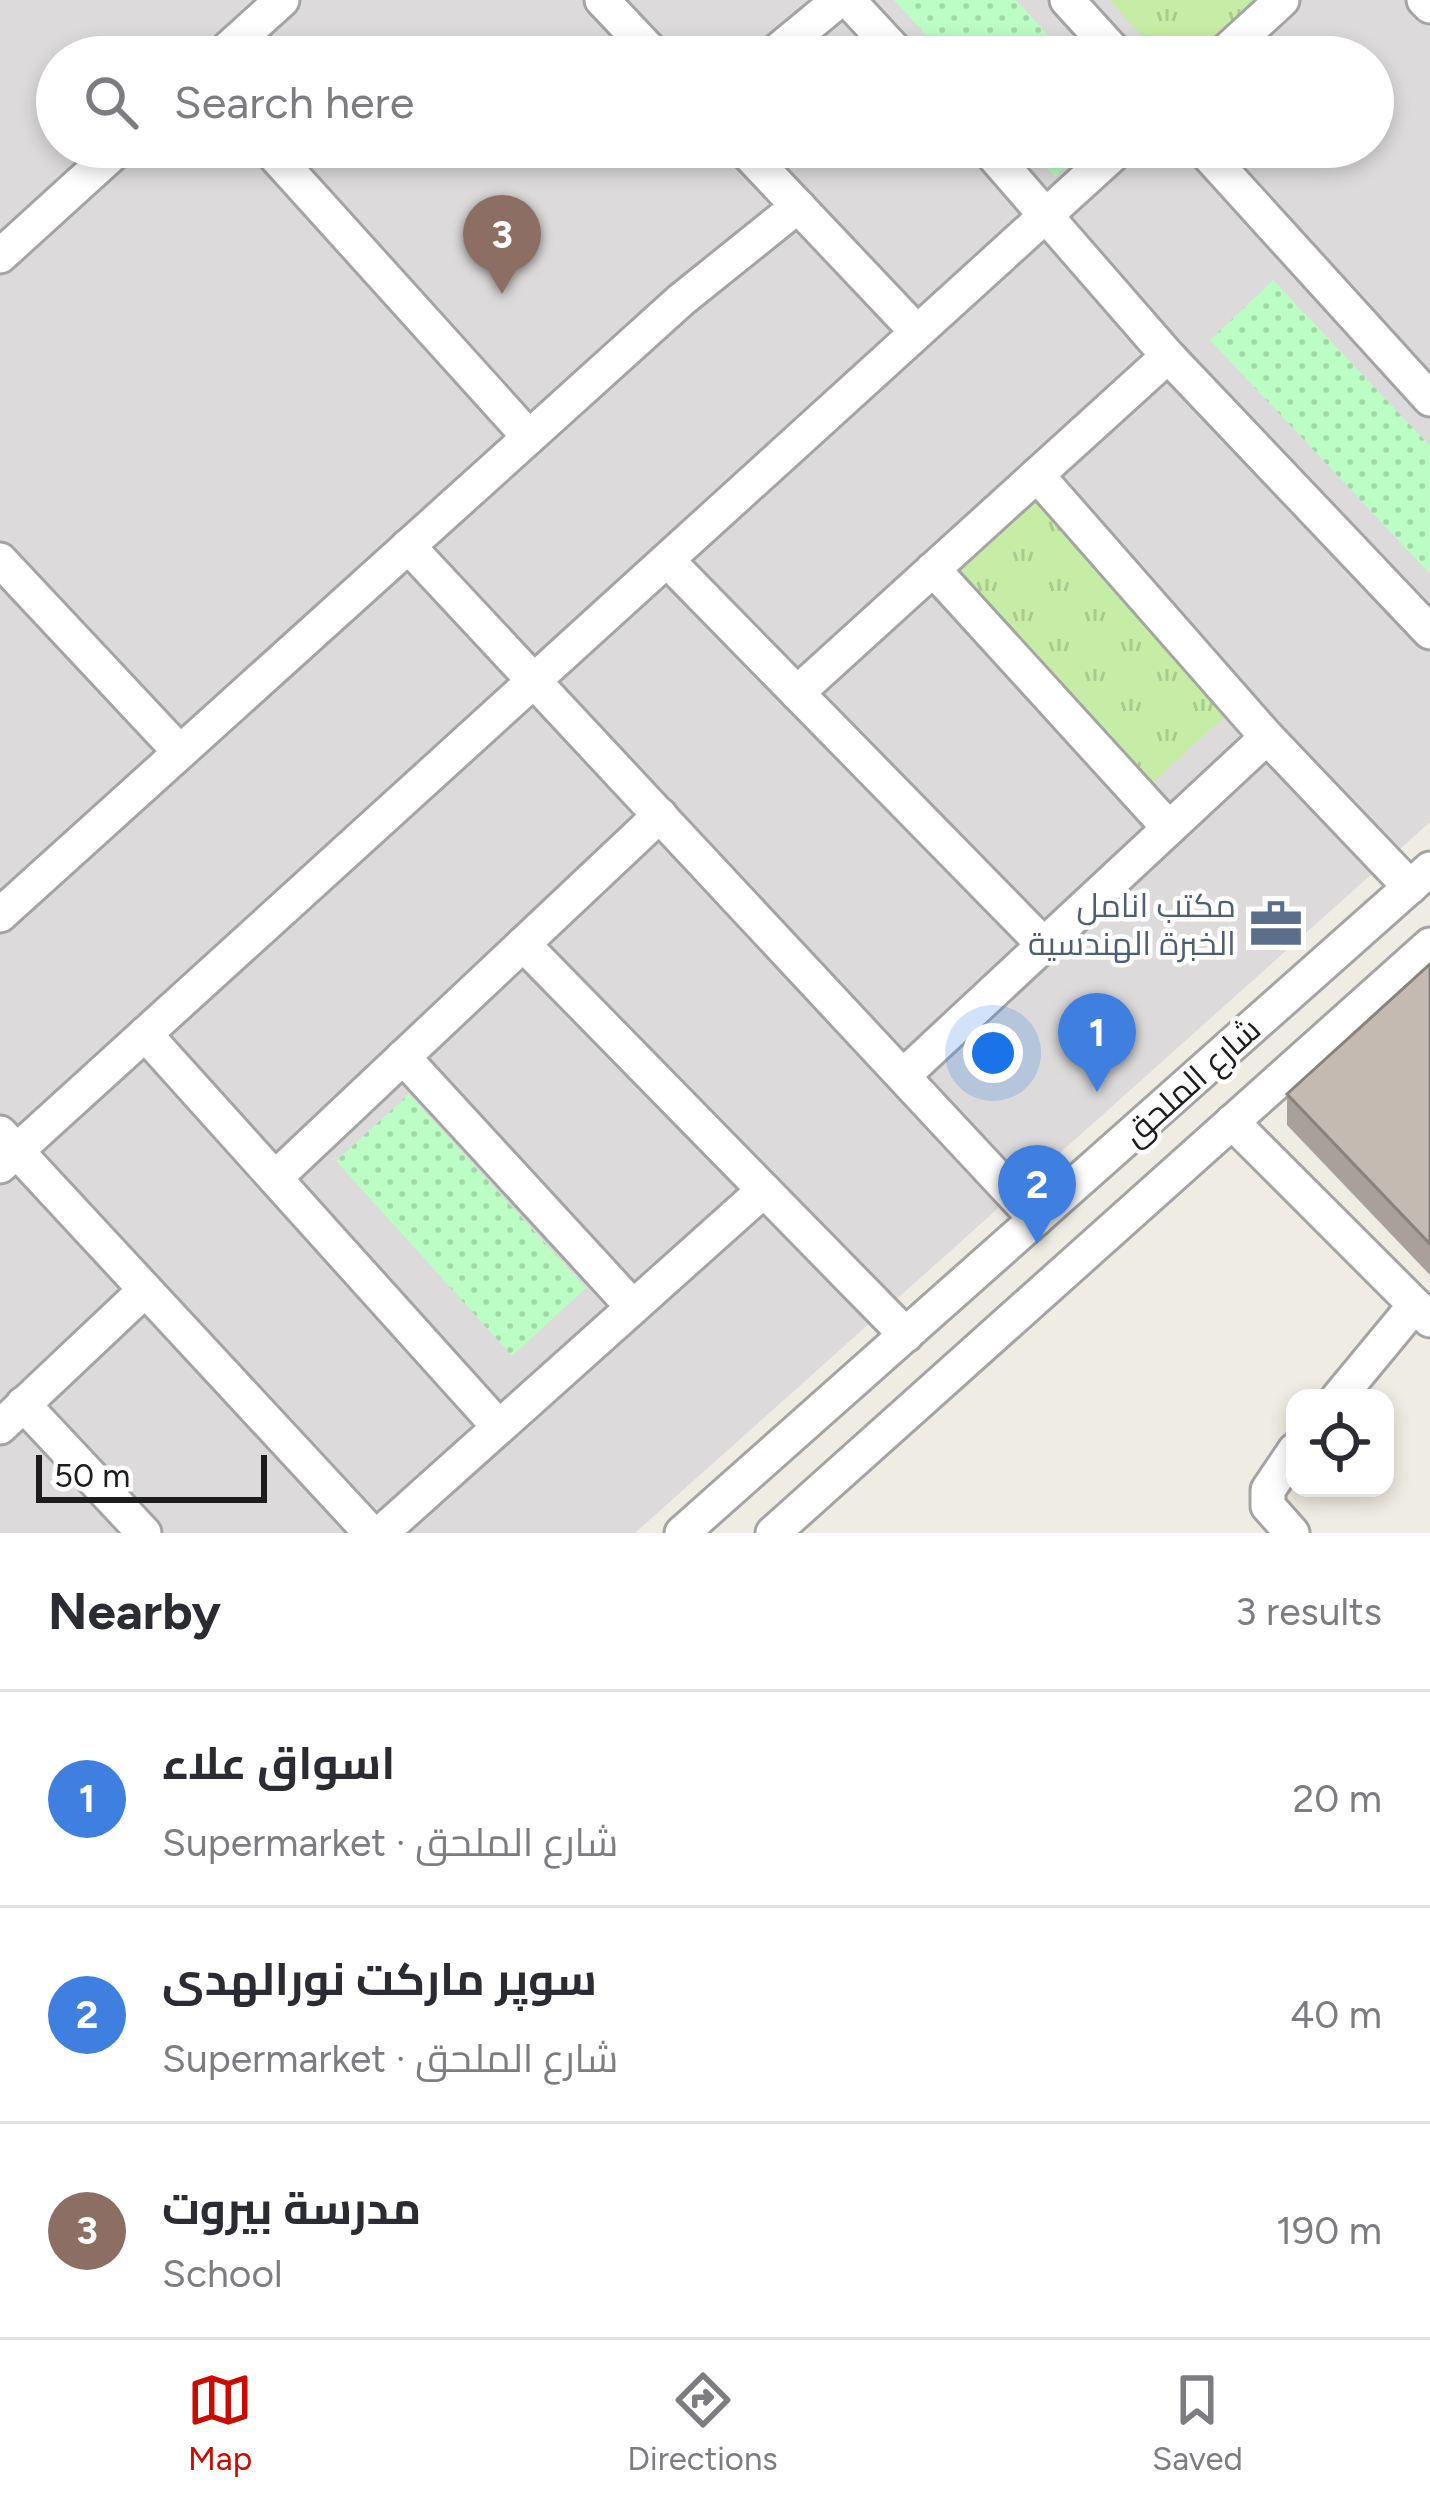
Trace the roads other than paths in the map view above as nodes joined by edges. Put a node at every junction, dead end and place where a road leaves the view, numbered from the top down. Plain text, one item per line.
1 (282, 0) edge
2 (602, 0) edge
3 (843, 0) edge
4 (1067, 0) edge
5 (1282, 0) edge
6 (242, 36) edge
7 (636, 36) edge
8 (797, 36) edge
9 (880, 36) edge
10 (1100, 36) edge
11 (1243, 36) edge
12 (97, 168) edge
13 (286, 168) edge
14 (762, 168) edge
15 (1006, 168) edge
16 (1098, 168) edge
17 (1220, 168) edge
18 (798, 206) junction
19 (1048, 213) junction
20 (0, 256) edge
21 (917, 332) junction
22 (1168, 356) junction
23 (1430, 399) edge
24 (529, 437) junction
25 (1036, 475) junction
26 (408, 546) junction
27 (0, 560) edge
28 (667, 560) junction
29 (933, 569) junction
30 (1430, 632) edge
31 (535, 680) junction
32 (796, 693) junction
33 (1267, 737) junction
34 (180, 752) junction
35 (660, 814) junction
36 (1169, 827) junction
37 (1420, 878) edge
38 (0, 915) edge
39 (523, 944) junction
40 (1044, 945) junction
41 (1430, 945) edge
42 (145, 1034) junction
43 (404, 1057) junction
44 (903, 1076) junction
45 (1232, 1122) junction
46 (6, 1150) edge
47 (275, 1178) junction
48 (764, 1190) junction
49 (1036, 1219) junction
50 (144, 1291) junction
51 (633, 1307) junction
52 (1423, 1313) edge
53 (906, 1335) junction
54 (1347, 1389) edge
55 (12, 1416) edge
56 (499, 1427) junction
57 (1286, 1463) edge
58 (144, 1533) edge
59 (371, 1533) edge
60 (381, 1533) edge
61 (682, 1533) edge
62 (773, 1533) edge
63 (1292, 1533) edge

1 - 6 street
2 - 7 street
3 - 8 street
3 - 9 street
4 - 10 street
5 - 11 street
12 - 20 street
13 - 24 street
14 - 18 street
15 - 19 street
16 - 19 street
17 - 23 street
18 - 21 street
18 - 24 street
19 - 21 street
19 - 22 street
21 - 28 street
22 - 25 street
22 - 30 street
24 - 26 street
25 - 29 street
25 - 33 street
26 - 31 street
26 - 34 street
27 - 34 street
28 - 31 street
28 - 32 street
29 - 32 street
29 - 36 street
31 - 35 street
31 - 42 street
32 - 40 street
33 - 36 street
33 - 37 street
34 - 38 street
35 - 39 street
35 - 44 street
36 - 40 street
37 - 49 street, شارع الملحق
39 - 43 street
39 - 48 street
40 - 44 street
41 - 45 street, شارع الملحق
42 - 46 street
42 - 47 street
43 - 47 street
43 - 51 street
44 - 49 street
45 - 52 street
45 - 62 street, شارع الملحق
46 - 50 street
47 - 56 street
48 - 51 street
48 - 53 street
49 - 53 street, شارع الملحق
50 - 55 street
50 - 59 street
51 - 56 street
52 - 54 street
53 - 61 street, شارع الملحق
55 - 58 street
56 - 60 street
57 - 63 street

